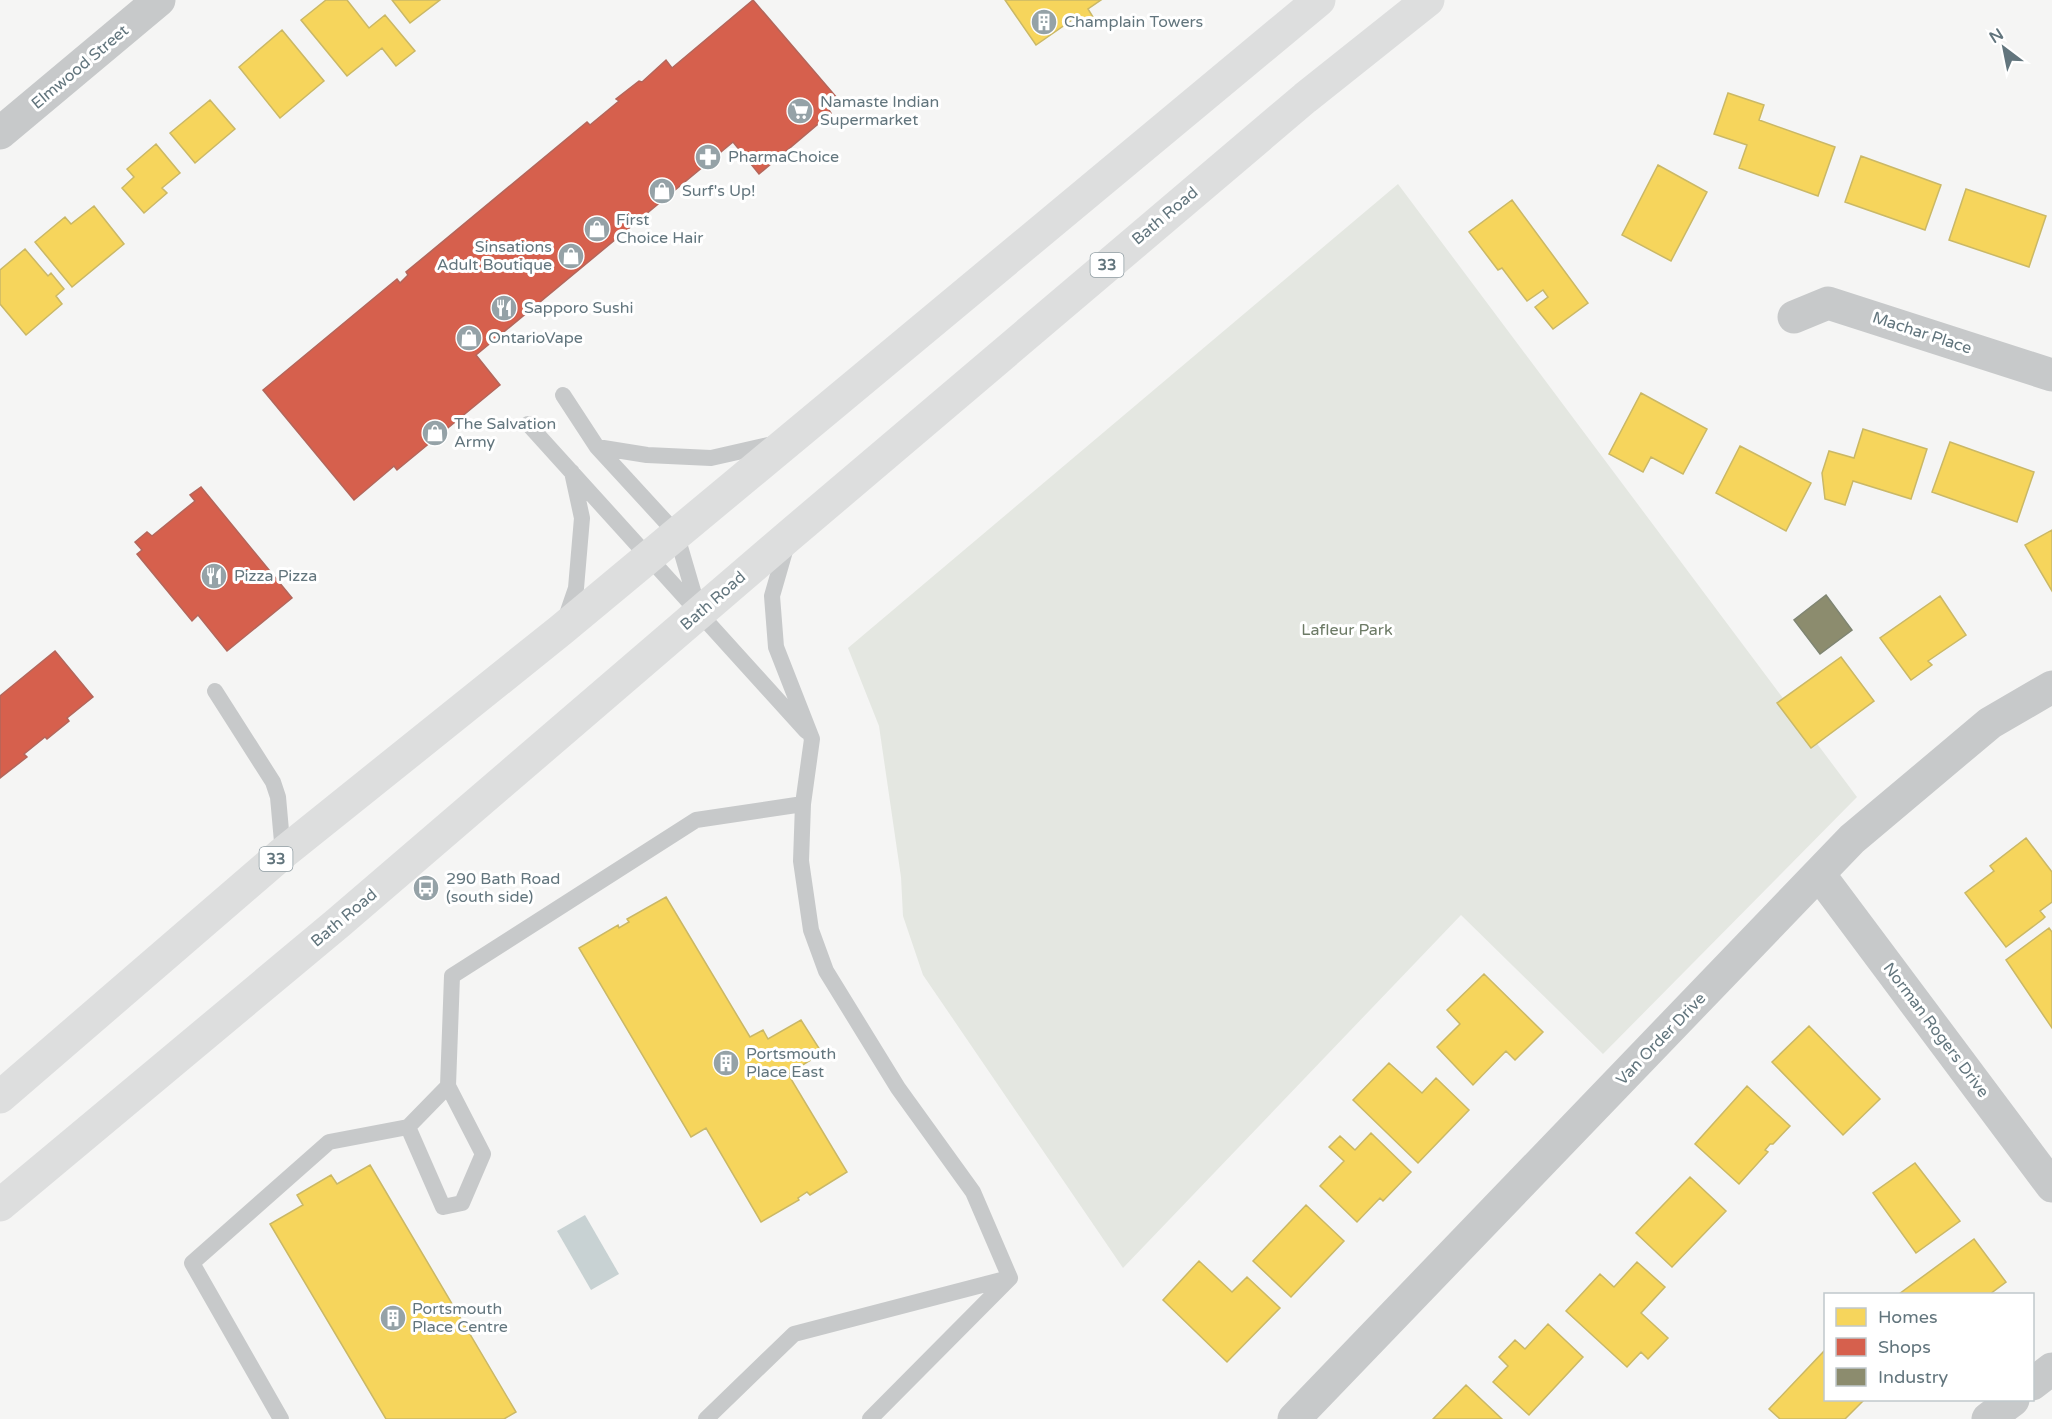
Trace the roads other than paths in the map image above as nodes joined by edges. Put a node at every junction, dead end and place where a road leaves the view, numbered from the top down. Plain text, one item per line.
1 (159, 0) edge
2 (1319, 0) edge
3 (1428, 0) edge
4 (0, 133) edge
5 (1794, 317) dead end
6 (2052, 375) edge
7 (563, 395) dead end
8 (528, 424) dead end
9 (789, 440) junction
10 (597, 447) junction
11 (571, 468) junction
12 (676, 533) junction
13 (790, 534) junction
14 (649, 557) junction
15 (699, 612) junction
16 (561, 630) junction
17 (2052, 687) edge
18 (215, 691) dead end
19 (812, 739) junction
20 (803, 804) junction
21 (283, 853) junction
22 (1819, 874) junction
23 (448, 1086) junction
24 (0, 1098) edge
25 (408, 1127) junction
26 (2052, 1186) edge
27 (0, 1206) edge
28 (1010, 1278) junction
29 (2052, 1369) edge
30 (2034, 1382) edge
31 (2012, 1401) edge
32 (281, 1419) edge
33 (706, 1419) edge
34 (870, 1419) edge
35 (1294, 1419) edge
36 (1988, 1419) edge

1 - 4 street, Elmwood Street
2 - 9 main road, 33
3 - 13 main road, Bath Road / 33
5 - 6 street, Machar Place
7 - 10 lane
8 - 11 lane
9 - 10 lane
9 - 12 main road, 33
10 - 12 lane
11 - 14 lane
11 - 16 lane
12 - 14 main road, 33
12 - 15 lane
13 - 15 main road, Bath Road / 33
13 - 19 lane
14 - 15 lane
14 - 16 main road, 33
15 - 19 lane
15 - 27 main road, Bath Road / 33
16 - 21 main road, 33
17 - 22 street, Van Order Drive
18 - 21 lane
19 - 20 lane
20 - 23 lane
20 - 28 lane
21 - 24 main road, 33
22 - 26 street, Norman Rogers Drive
22 - 35 street, Van Order Drive
23 - 25 lane
23 - 25 lane
25 - 32 lane
28 - 33 lane
28 - 34 lane
29 - 30 street
31 - 36 street

